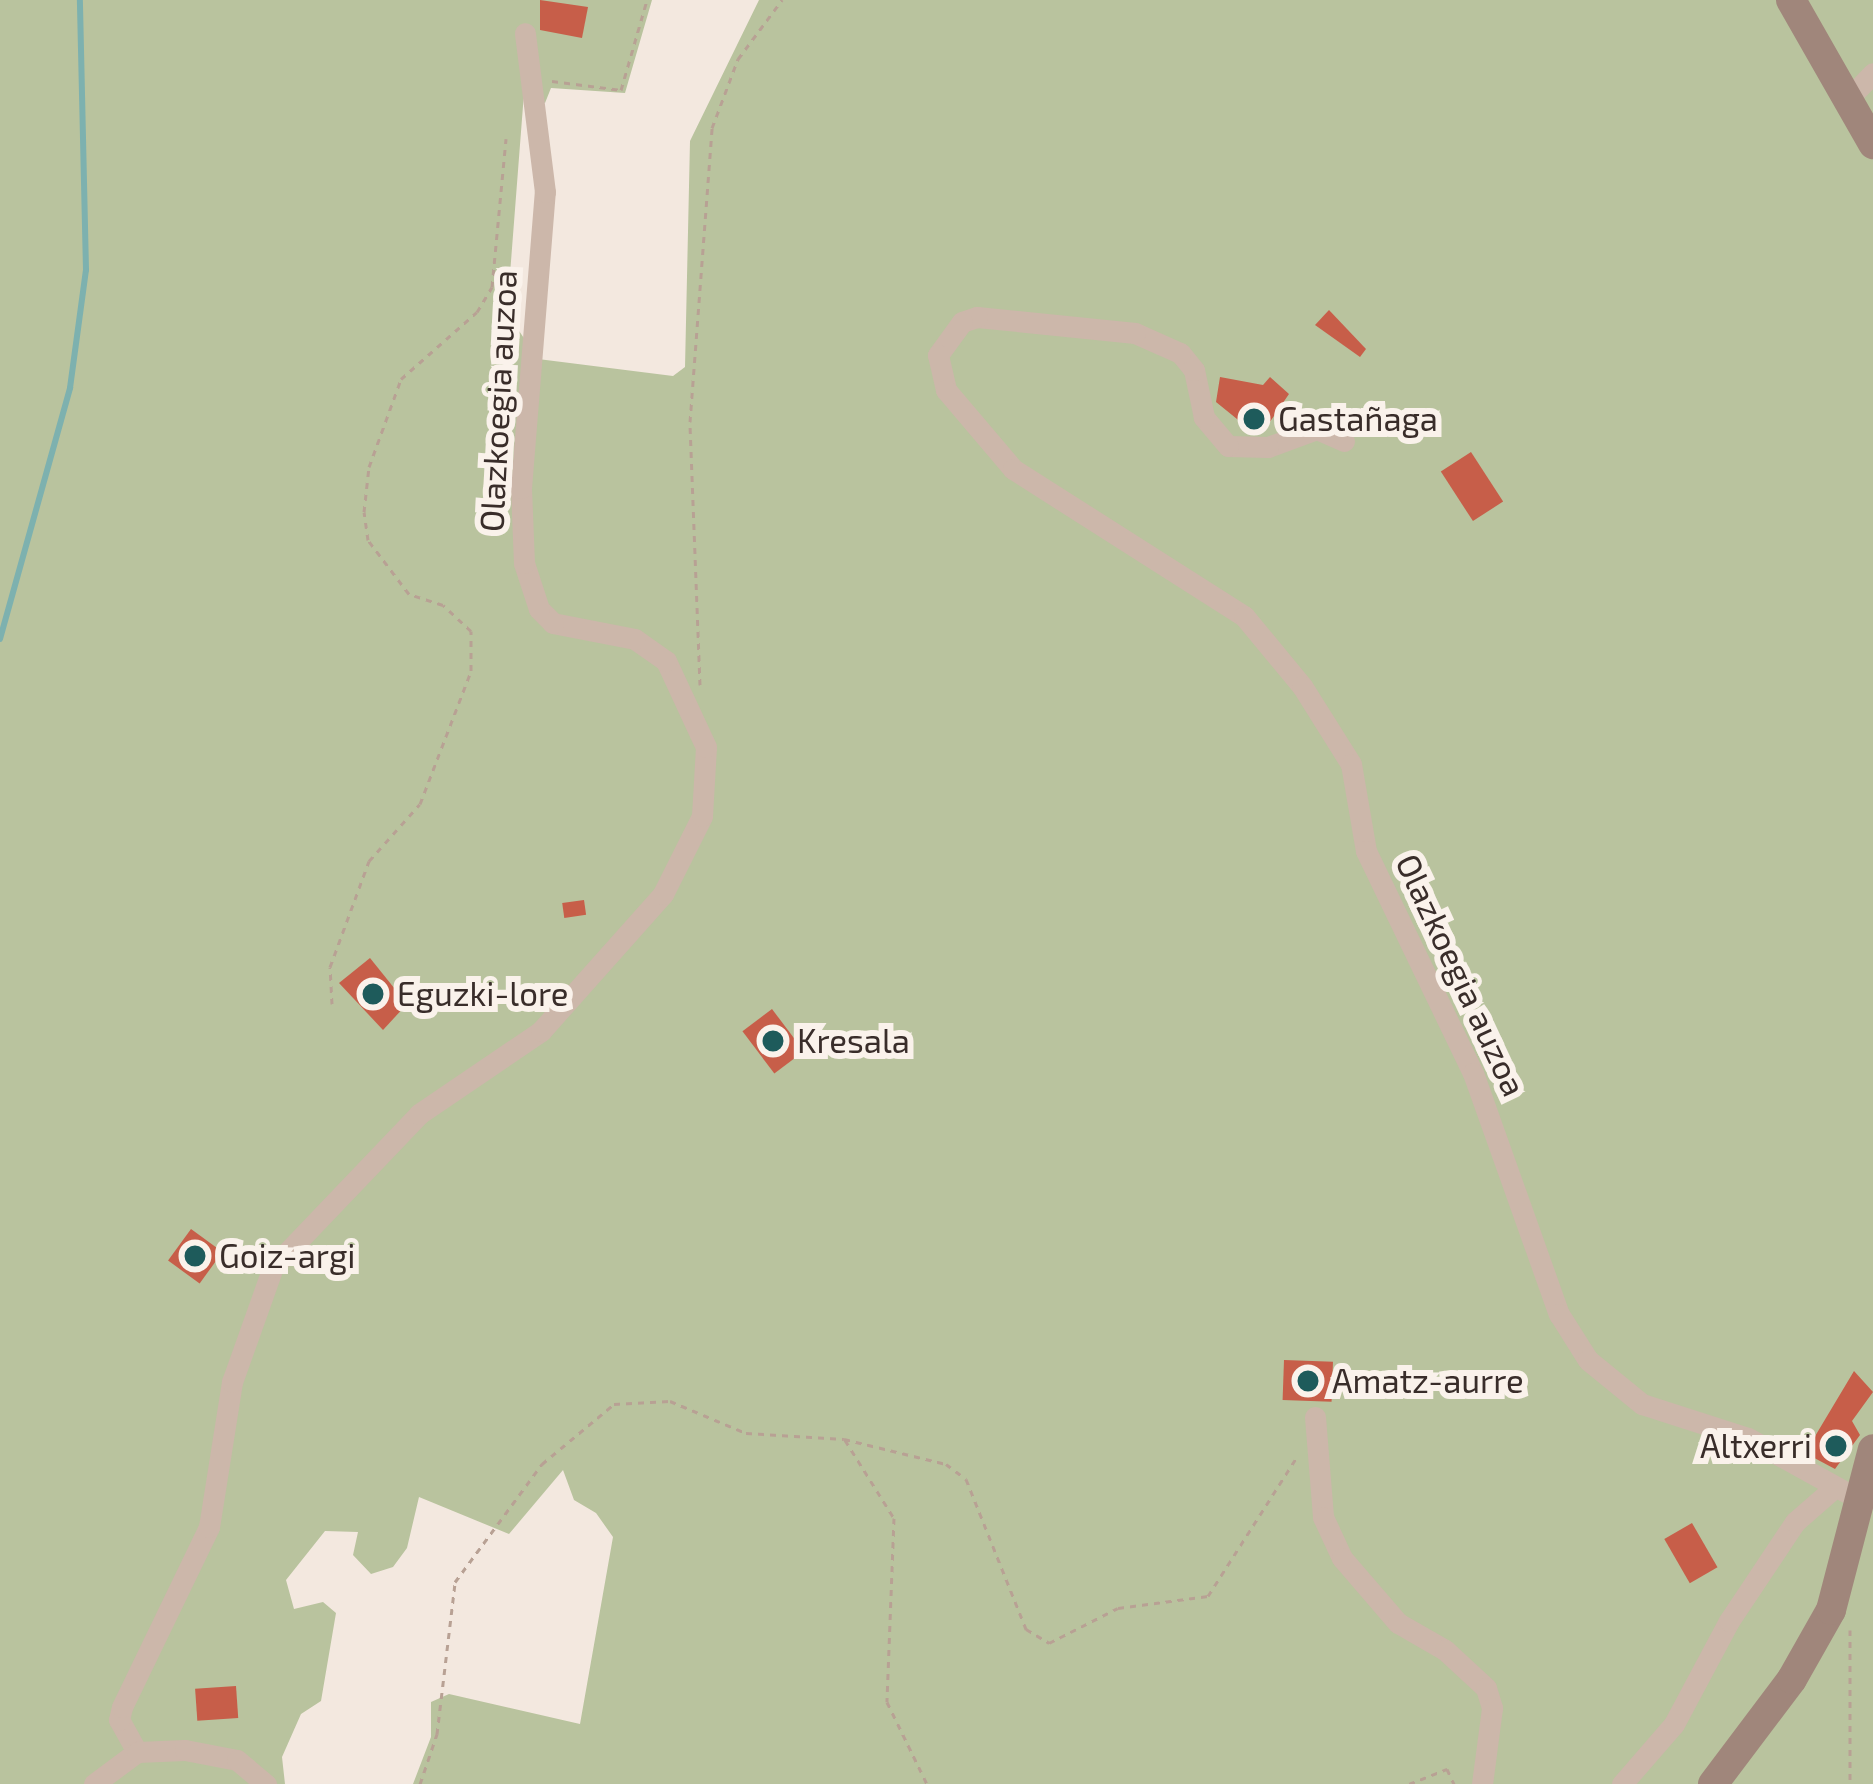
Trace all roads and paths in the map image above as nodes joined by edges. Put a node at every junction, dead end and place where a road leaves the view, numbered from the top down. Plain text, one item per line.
1 (647, 0) edge
2 (782, 0) edge
3 (1791, 0) edge
4 (525, 33) dead end
5 (1873, 73) edge
6 (532, 84) junction
7 (1845, 102) junction
8 (506, 139) dead end
9 (1873, 144) edge
10 (1344, 441) dead end
11 (701, 700) dead end
12 (332, 1004) dead end
13 (1315, 1417) dead end
14 (844, 1439) junction
15 (1317, 1442) junction
16 (1873, 1449) edge
17 (1848, 1494) junction
18 (1850, 1622) dead end
19 (137, 1753) junction
20 (94, 1784) edge
21 (266, 1784) edge
22 (420, 1784) edge
23 (927, 1784) edge
24 (1408, 1784) edge
25 (1454, 1784) edge
26 (1482, 1784) edge
27 (1622, 1784) edge
28 (1713, 1784) edge
29 (1850, 1784) edge

1 - 6 path
2 - 11 path
3 - 7 street
4 - 6 street, Olazkoegia auzoa
5 - 7 street
6 - 19 street, Olazkoegia auzoa
7 - 9 street
8 - 12 path, Olazkoegia auzoa
10 - 17 street, Olazkoegia auzoa
13 - 15 street
14 - 15 path
14 - 22 path
14 - 23 path
15 - 26 street
16 - 17 street
17 - 27 street
17 - 28 street
18 - 29 path
19 - 20 street
19 - 21 street
24 - 25 path

